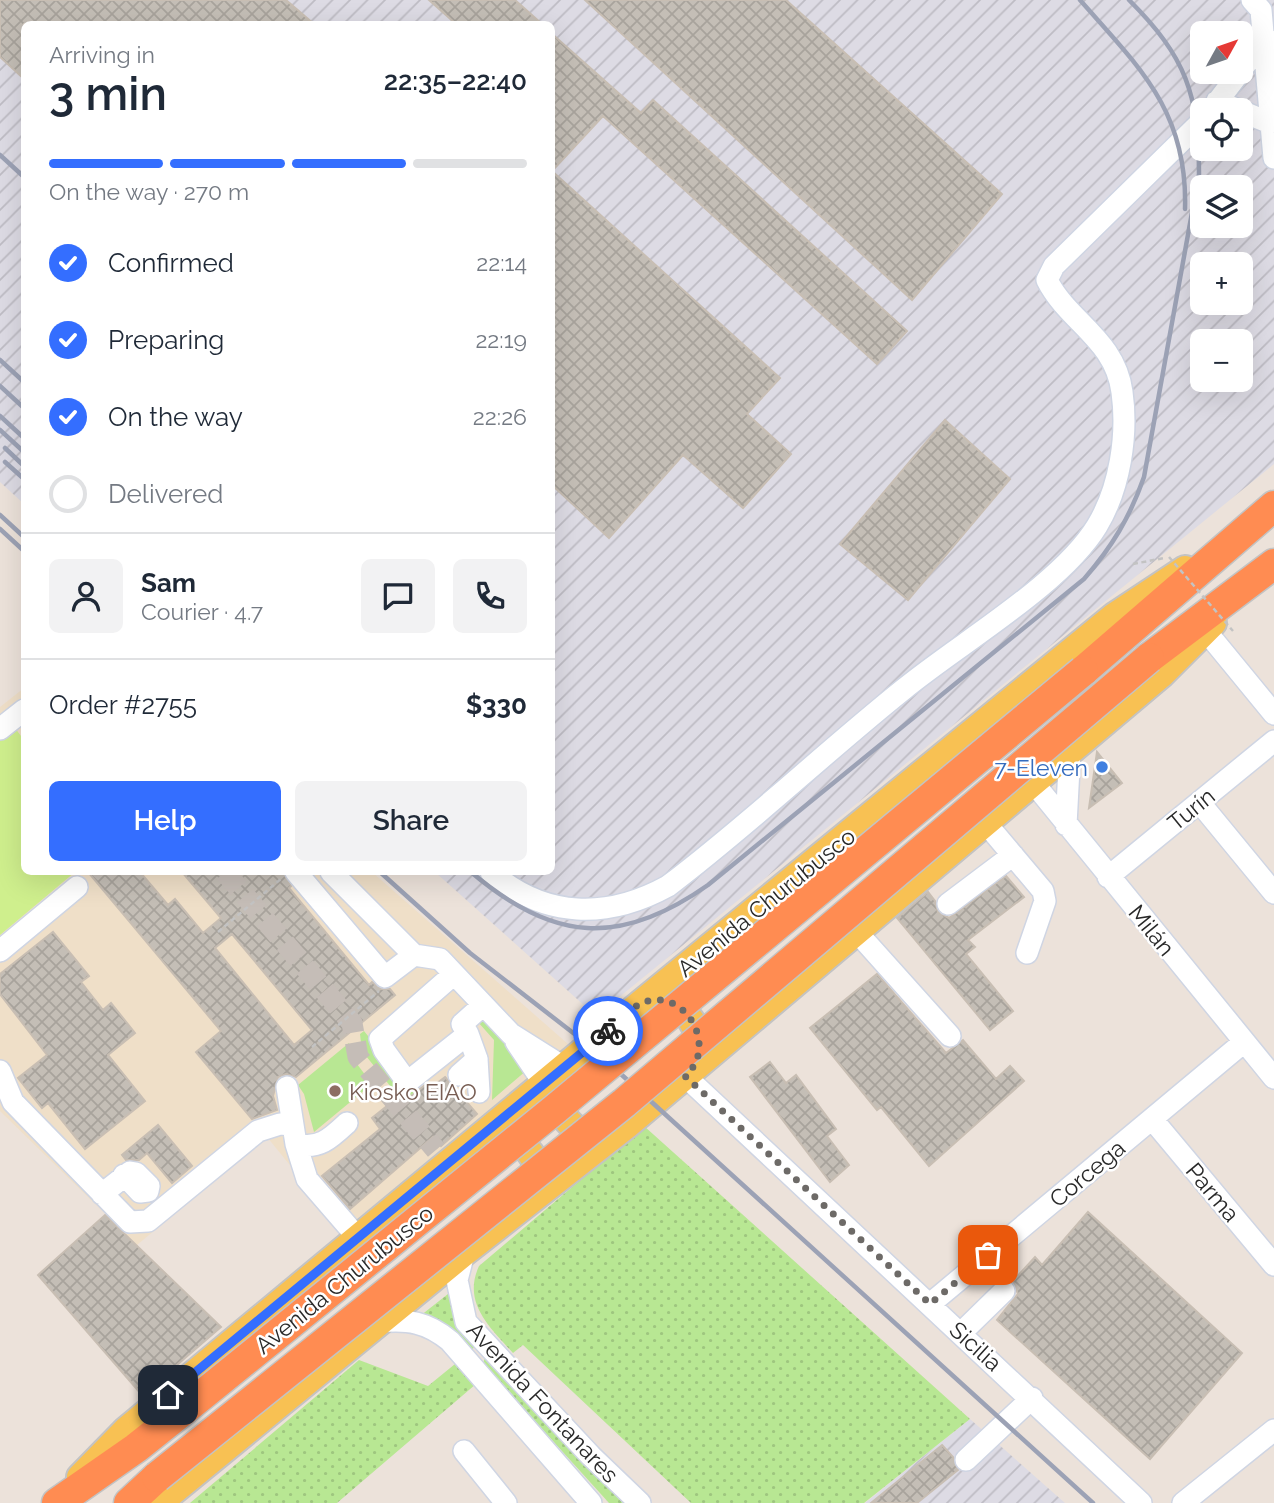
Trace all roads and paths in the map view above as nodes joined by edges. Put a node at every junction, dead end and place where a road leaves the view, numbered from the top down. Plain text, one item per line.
1 (1252, 0) edge
2 (1268, 35) edge
3 (1253, 54) edge
4 (1253, 118) edge
5 (1270, 123) junction
6 (1190, 133) edge
7 (1274, 158) edge
8 (1274, 506) edge
9 (1237, 536) junction
10 (1133, 564) dead end
11 (1270, 567) edge
12 (1205, 631) junction
13 (1233, 631) dead end
14 (21, 712) edge
15 (1274, 714) edge
16 (0, 729) edge
17 (1274, 741) edge
18 (1070, 749) junction
19 (1032, 781) junction
20 (1200, 803) junction
21 (984, 821) junction
22 (1066, 825) junction
23 (1013, 855) junction
24 (292, 875) edge
25 (299, 875) edge
26 (334, 875) edge
27 (495, 875) edge
28 (1108, 877) junction
29 (77, 887) dead end
30 (1274, 893) edge
31 (948, 904) dead end
32 (855, 930) junction
33 (218, 932) dead end
34 (0, 951) edge
35 (1027, 953) dead end
36 (414, 955) junction
37 (454, 974) junction
38 (386, 985) dead end
39 (641, 1003) junction
40 (482, 1006) junction
41 (468, 1034) junction
42 (511, 1034) junction
43 (950, 1036) dead end
44 (1244, 1042) junction
45 (312, 1048) dead end
46 (477, 1059) junction
47 (565, 1068) junction
48 (0, 1071) edge
49 (691, 1072) junction
50 (458, 1075) dead end
51 (1274, 1078) edge
52 (545, 1085) junction
53 (287, 1087) dead end
54 (479, 1092) dead end
55 (1152, 1119) junction
56 (348, 1123) dead end
57 (294, 1135) junction
58 (482, 1136) junction
59 (603, 1144) junction
60 (124, 1175) dead end
61 (102, 1194) junction
62 (537, 1196) junction
63 (359, 1238) junction
64 (464, 1253) junction
65 (1274, 1265) edge
66 (1004, 1291) dead end
67 (930, 1304) junction
68 (379, 1322) junction
69 (961, 1333) junction
70 (486, 1343) junction
71 (468, 1359) junction
72 (1032, 1398) junction
73 (1271, 1439) edge
74 (464, 1451) dead end
75 (966, 1460) dead end
76 (158, 1490) edge
77 (55, 1503) edge
78 (129, 1503) edge
79 (506, 1503) edge
80 (591, 1503) edge
81 (640, 1503) edge
82 (1141, 1503) edge
83 (1183, 1503) edge

1 - 2 street
2 - 3 street
2 - 5 street
4 - 5 street
5 - 7 street
6 - 27 street
8 - 9 highway, Avenida Churubusco
9 - 39 main road, Avenida Churubusco
9 - 77 highway, Avenida Churubusco, bridge
10 - 13 path, bridge
11 - 12 main road, Avenida Churubusco
11 - 76 highway, Avenida Churubusco, bridge
12 - 15 street
12 - 18 main road, Avenida Churubusco
14 - 16 street
17 - 20 street, Turín
18 - 19 main road, Avenida Churubusco
18 - 22 street
19 - 21 main road, Avenida Churubusco
19 - 22 street, Milán
20 - 28 street, Turín
20 - 30 street
21 - 23 street
21 - 32 main road, Avenida Churubusco
22 - 28 street, Milán
23 - 31 street
23 - 35 street
24 - 33 path
25 - 36 street
26 - 36 street
28 - 44 street, Milán
29 - 34 street
32 - 43 street
32 - 49 main road, Avenida Churubusco
36 - 37 street
37 - 40 street
37 - 41 street
38 - 45 path
39 - 47 main road, Avenida Churubusco
39 - 49 main road
40 - 41 street
40 - 42 street
41 - 46 street
42 - 47 street
42 - 52 street
44 - 51 street, Milán
44 - 55 street, Corcega
46 - 50 street
46 - 54 street
47 - 52 main road, Avenida Churubusco
48 - 61 street
49 - 59 main road, Avenida Churubusco
49 - 67 street, Sicilia
52 - 58 main road, Avenida Churubusco
52 - 59 main road
53 - 57 street
55 - 65 street, Parma
55 - 67 street, Corcega
56 - 57 street
57 - 61 street
57 - 63 street
58 - 62 main road
58 - 63 main road, Avenida Churubusco
59 - 62 main road, Avenida Churubusco
60 - 61 street
62 - 64 main road, Avenida Churubusco
63 - 77 main road, Avenida Churubusco
64 - 68 main road, Avenida Churubusco
64 - 70 street, Avenida Fontanares
66 - 69 street
67 - 69 street, Sicilia
68 - 71 street, Avenida Fontanares
68 - 76 main road, Avenida Churubusco
69 - 72 street, Sicilia
70 - 71 street
70 - 81 street, Avenida Fontanares
71 - 80 street, Avenida Fontanares
72 - 75 street
72 - 82 street, Sicilia
73 - 83 street
74 - 79 street
76 - 78 highway, Avenida Churubusco

